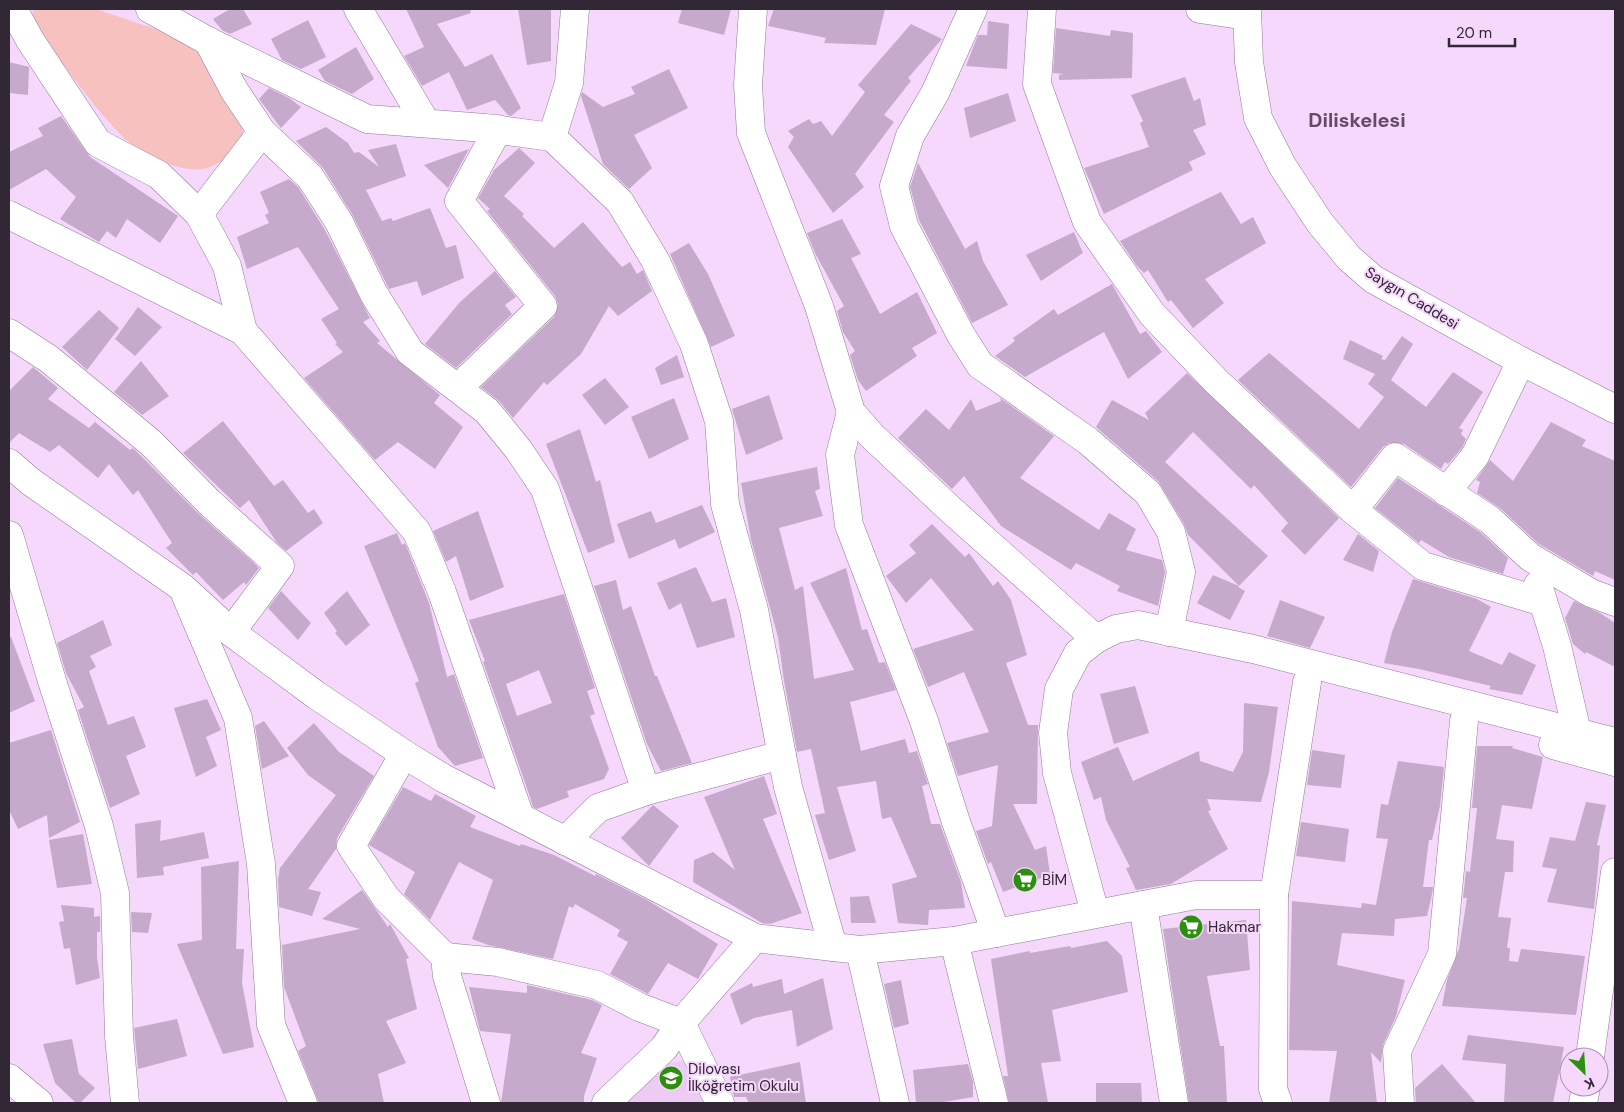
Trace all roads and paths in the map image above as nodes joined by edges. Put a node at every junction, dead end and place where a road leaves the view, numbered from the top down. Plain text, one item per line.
1 (13, 9) edge
2 (150, 9) edge
3 (358, 9) edge
4 (575, 9) edge
5 (753, 9) edge
6 (973, 9) edge
7 (1042, 9) edge
8 (1200, 9) edge
9 (1247, 12) edge
10 (208, 41) junction
11 (426, 123) junction
12 (498, 130) junction
13 (262, 132) junction
14 (552, 137) junction
15 (199, 214) junction
16 (9, 215) edge
17 (243, 331) junction
18 (9, 333) edge
19 (1521, 362) junction
20 (458, 388) junction
21 (1615, 409) edge
22 (851, 412) junction
23 (9, 463) edge
24 (1446, 492) junction
25 (1353, 510) junction
26 (11, 549) edge
27 (1530, 557) junction
28 (183, 588) junction
29 (1543, 602) junction
30 (1615, 602) edge
31 (231, 632) junction
32 (1169, 632) junction
33 (1198, 637) junction
34 (1096, 639) junction
35 (1307, 682) junction
36 (1464, 721) junction
37 (1577, 732) junction
38 (1615, 742) edge
39 (404, 754) junction
40 (782, 755) junction
41 (1615, 762) edge
42 (646, 791) junction
43 (520, 817) junction
44 (565, 841) junction
45 (1615, 872) edge
46 (1274, 895) junction
47 (1143, 905) junction
48 (1095, 913) junction
49 (996, 933) junction
50 (754, 938) junction
51 (954, 941) junction
52 (833, 947) junction
53 (860, 950) junction
54 (445, 957) junction
55 (681, 1023) junction
56 (1591, 1047) edge
57 (9, 1078) edge
58 (39, 1103) edge
59 (125, 1103) edge
60 (303, 1103) edge
61 (486, 1103) edge
62 (606, 1103) edge
63 (720, 1103) edge
64 (895, 1103) edge
65 (994, 1103) edge
66 (1174, 1103) edge
67 (1278, 1103) edge
68 (1400, 1103) edge

1 - 15 street
2 - 10 street
3 - 11 street
4 - 14 street
5 - 22 street
6 - 32 street
7 - 25 street
8 - 9 street
9 - 19 street, Saygın Caddesi
10 - 11 street
10 - 13 street
11 - 12 street
12 - 14 street
12 - 20 street
13 - 15 street
13 - 20 street
14 - 40 street
15 - 17 street
16 - 17 street
17 - 43 street
18 - 31 street
19 - 21 street, Saygın Caddesi
19 - 24 street
20 - 42 street
22 - 34 street
22 - 49 street
23 - 28 street
24 - 25 street
24 - 27 street
25 - 29 street
26 - 59 street
27 - 29 street
27 - 30 street
28 - 31 street
28 - 60 street
29 - 37 street
31 - 39 street
32 - 33 street
32 - 34 street
33 - 35 street
33 - 37 street
34 - 48 street
35 - 36 street
35 - 46 street
36 - 41 street
36 - 68 street
37 - 38 street
39 - 43 street
39 - 54 street
40 - 42 street
40 - 52 street
42 - 44 street
43 - 44 street
44 - 50 street
45 - 56 street
46 - 47 street
46 - 67 street
47 - 48 street
47 - 66 street
48 - 49 street
49 - 51 street
50 - 52 street
50 - 55 street
51 - 53 street
51 - 65 street
52 - 53 street
53 - 64 street
54 - 55 street
54 - 61 street
55 - 62 street
55 - 63 street
57 - 58 street

